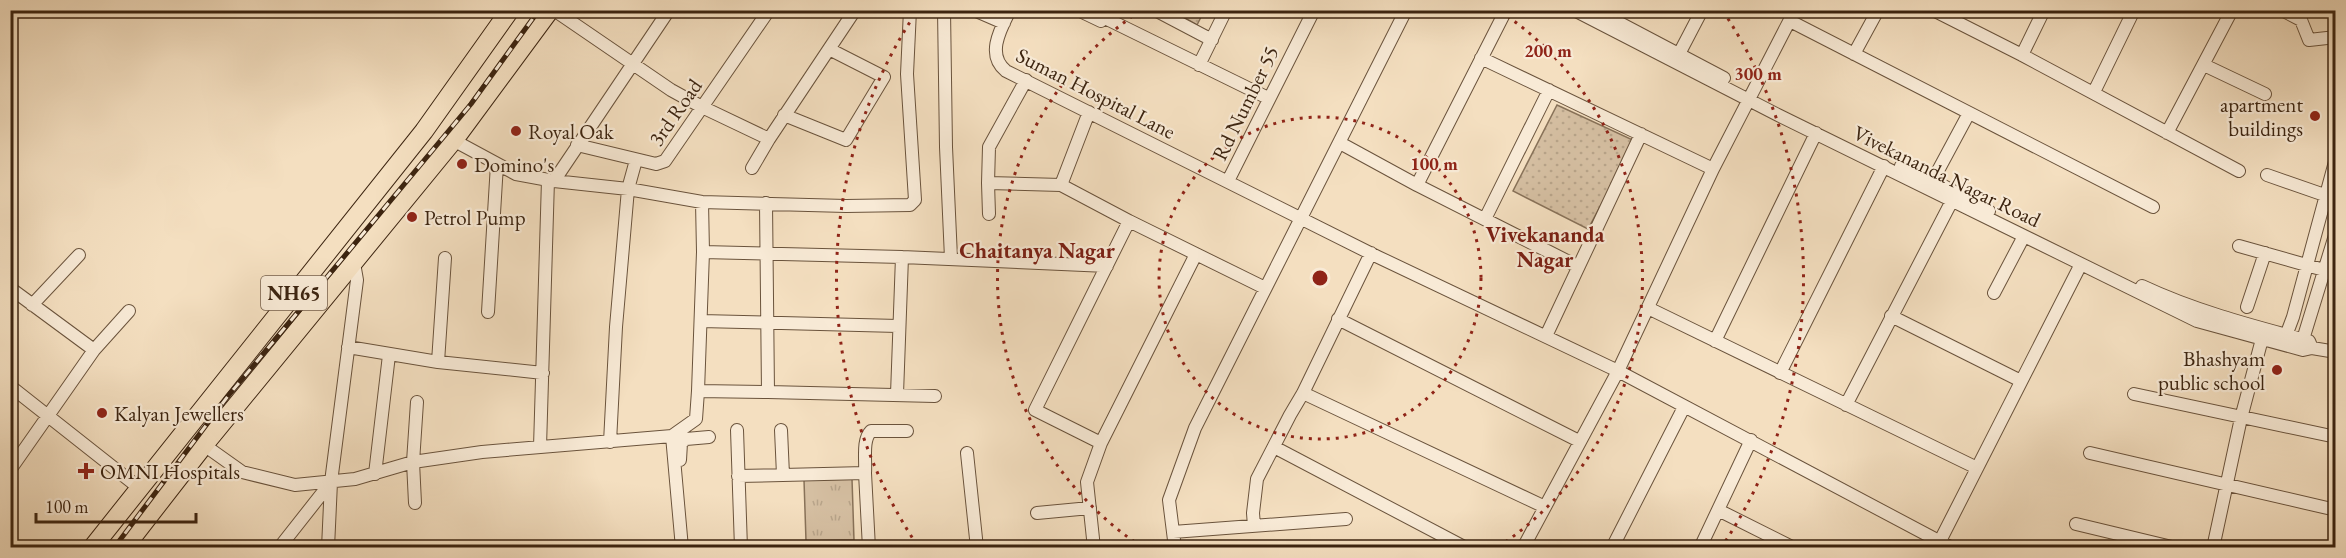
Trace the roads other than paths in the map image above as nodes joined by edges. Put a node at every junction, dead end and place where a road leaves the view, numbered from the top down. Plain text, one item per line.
1 (510, 10) edge
2 (552, 10) edge
3 (669, 10) edge
4 (769, 10) edge
5 (855, 10) edge
6 (910, 10) edge
7 (944, 10) edge
8 (974, 10) edge
9 (1010, 10) edge
10 (1078, 10) edge
11 (1155, 10) edge
12 (1226, 10) edge
13 (1314, 10) edge
14 (1506, 10) edge
15 (1574, 10) edge
16 (1595, 10) edge
17 (1702, 10) edge
18 (1878, 10) edge
19 (1933, 10) edge
20 (2044, 10) edge
21 (2134, 10) edge
22 (2232, 10) edge
23 (2282, 10) edge
24 (1404, 11) edge
25 (1105, 14) edge
26 (1793, 16) edge
27 (1960, 16) edge
28 (1004, 23) junction
29 (2336, 37) edge
30 (1212, 40) junction
31 (829, 49) junction
32 (1679, 54) junction
33 (1854, 54) junction
34 (2022, 55) junction
35 (1481, 58) junction
36 (632, 62) junction
37 (1199, 65) junction
38 (2204, 65) junction
39 (1026, 80) junction
40 (1550, 90) junction
41 (2094, 92) junction
42 (2265, 94) dead end
43 (1750, 97) junction
44 (1268, 98) junction
45 (702, 107) junction
46 (1089, 112) junction
47 (1969, 113) junction
48 (435, 115) junction
49 (784, 115) junction
50 (1816, 133) junction
51 (2167, 133) junction
52 (1641, 134) junction
53 (455, 138) junction
54 (769, 139) junction
55 (1340, 144) junction
56 (577, 145) junction
57 (2336, 158) edge
58 (636, 160) junction
59 (497, 164) junction
60 (1884, 166) junction
61 (752, 168) dead end
62 (1713, 169) junction
63 (2239, 171) dead end
64 (2267, 176) dead end
65 (551, 180) junction
66 (1933, 180) junction
67 (1228, 182) junction
68 (988, 183) junction
69 (1061, 185) junction
70 (1417, 185) junction
71 (628, 189) junction
72 (1955, 196) junction
73 (2330, 197) edge
74 (702, 202) junction
75 (766, 203) junction
76 (2153, 207) dead end
77 (989, 214) dead end
78 (1302, 218) junction
79 (1485, 219) junction
80 (1129, 221) junction
81 (2336, 232) edge
82 (2024, 236) junction
83 (2239, 246) dead end
84 (703, 252) junction
85 (2265, 253) junction
86 (766, 254) junction
87 (1196, 254) junction
88 (1371, 254) junction
89 (79, 255) dead end
90 (902, 256) junction
91 (445, 258) dead end
92 (951, 258) junction
93 (354, 263) junction
94 (2081, 264) junction
95 (2306, 265) junction
96 (1107, 266) junction
97 (1577, 266) junction
98 (2324, 270) junction
99 (10, 288) edge
100 (1265, 288) junction
101 (1994, 294) dead end
102 (32, 305) junction
103 (2247, 307) dead end
104 (1648, 308) junction
105 (129, 311) dead end
106 (488, 312) dead end
107 (1892, 316) junction
108 (1338, 319) junction
109 (701, 321) junction
110 (769, 323) junction
111 (898, 326) junction
112 (1546, 336) junction
113 (2262, 339) junction
114 (2285, 339) junction
115 (1715, 341) junction
116 (2305, 345) junction
117 (348, 347) junction
118 (94, 350) junction
119 (2336, 352) edge
120 (389, 355) junction
121 (438, 362) junction
122 (1618, 371) junction
123 (543, 373) junction
124 (1780, 373) junction
125 (2021, 381) junction
126 (10, 386) edge
127 (698, 392) junction
128 (768, 392) junction
129 (1303, 393) junction
130 (897, 394) junction
131 (2134, 394) dead end
132 (936, 396) dead end
133 (417, 402) dead end
134 (1846, 405) junction
135 (1684, 407) junction
136 (48, 417) junction
137 (2241, 418) junction
138 (736, 430) dead end
139 (781, 430) dead end
140 (907, 431) dead end
141 (672, 436) junction
142 (709, 436) dead end
143 (2336, 437) edge
144 (1751, 440) junction
145 (1579, 441) junction
146 (610, 442) junction
147 (1101, 443) junction
148 (204, 445) junction
149 (540, 447) junction
150 (1274, 447) junction
151 (967, 453) dead end
152 (2090, 453) dead end
153 (413, 462) junction
154 (1977, 468) junction
155 (10, 470) edge
156 (866, 473) junction
157 (375, 474) junction
158 (783, 475) junction
159 (738, 476) junction
160 (331, 482) junction
161 (2227, 485) junction
162 (138, 487) junction
163 (415, 503) dead end
164 (1545, 507) junction
165 (1090, 508) junction
166 (1718, 510) junction
167 (2336, 510) edge
168 (1037, 513) dead end
169 (1346, 519) dead end
170 (2076, 524) dead end
171 (1254, 526) junction
172 (1173, 532) junction
173 (1940, 541) junction
174 (92, 548) edge
175 (124, 548) edge
176 (279, 548) edge
177 (328, 548) edge
178 (684, 548) edge
179 (741, 548) edge
180 (869, 548) edge
181 (977, 548) edge
182 (1094, 548) edge
183 (1175, 548) edge
184 (1466, 548) edge
185 (1523, 548) edge
186 (1612, 548) edge
187 (1700, 548) edge
188 (1794, 548) edge
189 (1952, 548) edge
190 (2175, 548) edge
191 (2213, 548) edge

1 - 48 highway, NH65
2 - 36 street
2 - 53 highway, NH65
3 - 36 street
4 - 45 street, 3rd Road
5 - 31 street
6 - 75 street
7 - 92 street
8 - 28 street
9 - 28 street, Suman Hospital Lane
10 - 25 street
11 - 30 street
12 - 30 street
13 - 44 street, Rd Number 55
14 - 35 street
15 - 43 street, Vivekananda Nagar Road
16 - 32 street, Vivekananda Nagar Road
17 - 32 street
18 - 33 street
19 - 27 street
20 - 34 street
21 - 41 street
22 - 38 street
23 - 29 street
24 - 55 street
25 - 37 street
26 - 33 street
26 - 43 street
27 - 34 street
28 - 39 street, Suman Hospital Lane
30 - 37 street
31 - 49 street
31 - 49 street
32 - 43 street, Vivekananda Nagar Road
33 - 47 street
34 - 41 street
35 - 40 street
35 - 70 street
36 - 45 street
36 - 56 street
37 - 44 street
38 - 42 street
38 - 51 street
39 - 46 street, Suman Hospital Lane
39 - 68 street
40 - 52 street
40 - 79 street
41 - 51 street
43 - 50 street, Vivekananda Nagar Road
43 - 62 street
43 - 66 street, Vivekananda Nagar Road
44 - 67 street, Rd Number 55
45 - 54 street
45 - 58 street, 3rd Road
46 - 67 street, Suman Hospital Lane
46 - 69 street
47 - 66 street
47 - 76 street
48 - 53 highway
48 - 162 highway, NH65
49 - 54 street
50 - 60 street, Vivekananda Nagar Road
50 - 115 street
51 - 63 street
52 - 62 street
52 - 97 street
53 - 59 street
53 - 93 highway, NH65
54 - 61 street
55 - 70 street
55 - 78 street
56 - 58 street, 3rd Road
56 - 65 street
57 - 73 street
58 - 71 street
59 - 65 street
59 - 106 street
60 - 72 street, Vivekananda Nagar Road
60 - 124 street
62 - 104 street
64 - 73 street
65 - 71 street
65 - 123 street
66 - 72 street, Vivekananda Nagar Road
67 - 78 street, Suman Hospital Lane
68 - 69 street
68 - 77 street
69 - 80 street
70 - 79 street
71 - 74 street
71 - 146 street
72 - 82 street, Vivekananda Nagar Road
72 - 107 street
72 - 114 street, Vivekananda Nagar Road
73 - 95 street
74 - 75 street
74 - 84 street
75 - 86 street
78 - 88 street, Suman Hospital Lane
78 - 100 street
79 - 97 street
80 - 87 street
80 - 96 street
81 - 98 street
82 - 94 street, Vivekananda Nagar Road
82 - 101 street
83 - 85 street
84 - 86 street
84 - 109 street
85 - 95 street
85 - 103 street
86 - 90 street
86 - 110 street
87 - 100 street
87 - 147 street
88 - 108 street
88 - 112 street, Suman Hospital Lane
89 - 102 street
90 - 92 street
90 - 111 street
91 - 121 street
92 - 96 street
93 - 117 street
93 - 148 highway, NH65
94 - 113 street, Vivekananda Nagar Road
94 - 125 street
95 - 98 street
95 - 114 street
96 - 147 street
97 - 112 street
98 - 116 street
99 - 102 street
100 - 172 street
102 - 118 street
104 - 115 street
104 - 122 street
105 - 118 street
107 - 125 street
107 - 134 street
108 - 129 street
108 - 145 street
109 - 110 street
109 - 127 street
110 - 111 street
110 - 128 street
111 - 130 street
112 - 122 street, Suman Hospital Lane
113 - 114 street, Vivekananda Nagar Road
113 - 137 street
114 - 116 street, Vivekananda Nagar Road
115 - 124 street
116 - 119 street, Vivekananda Nagar Road
117 - 120 street
117 - 160 street
118 - 136 street
120 - 121 street
120 - 157 street
121 - 123 street
122 - 135 street, Suman Hospital Lane
122 - 145 street
123 - 149 street
124 - 134 street
125 - 154 street
126 - 136 street
127 - 128 street
127 - 141 street
128 - 130 street
129 - 150 street
129 - 164 street
130 - 132 street
131 - 137 street
133 - 153 street
134 - 154 street
135 - 144 street, Suman Hospital Lane
135 - 186 street
136 - 155 street
136 - 162 street
137 - 143 street
137 - 161 street
138 - 159 street
139 - 158 street
140 - 156 street
141 - 146 street
141 - 178 street
142 - 178 street
144 - 166 street
144 - 173 street, Suman Hospital Lane
145 - 164 street
146 - 149 street
147 - 165 street
148 - 160 street
148 - 175 highway, NH65
149 - 153 street
150 - 171 street
150 - 184 street
151 - 181 street
152 - 161 street
153 - 157 street
153 - 163 street
154 - 173 street
156 - 158 street
156 - 180 street
157 - 160 street
158 - 159 street
159 - 179 street
160 - 176 street
160 - 177 street
161 - 167 street
161 - 191 street
162 - 174 highway, NH65
164 - 185 street
165 - 168 street
165 - 182 street
166 - 187 street
166 - 188 street
169 - 171 street
170 - 190 street
171 - 172 street
172 - 183 street
173 - 189 street, Suman Hospital Lane

